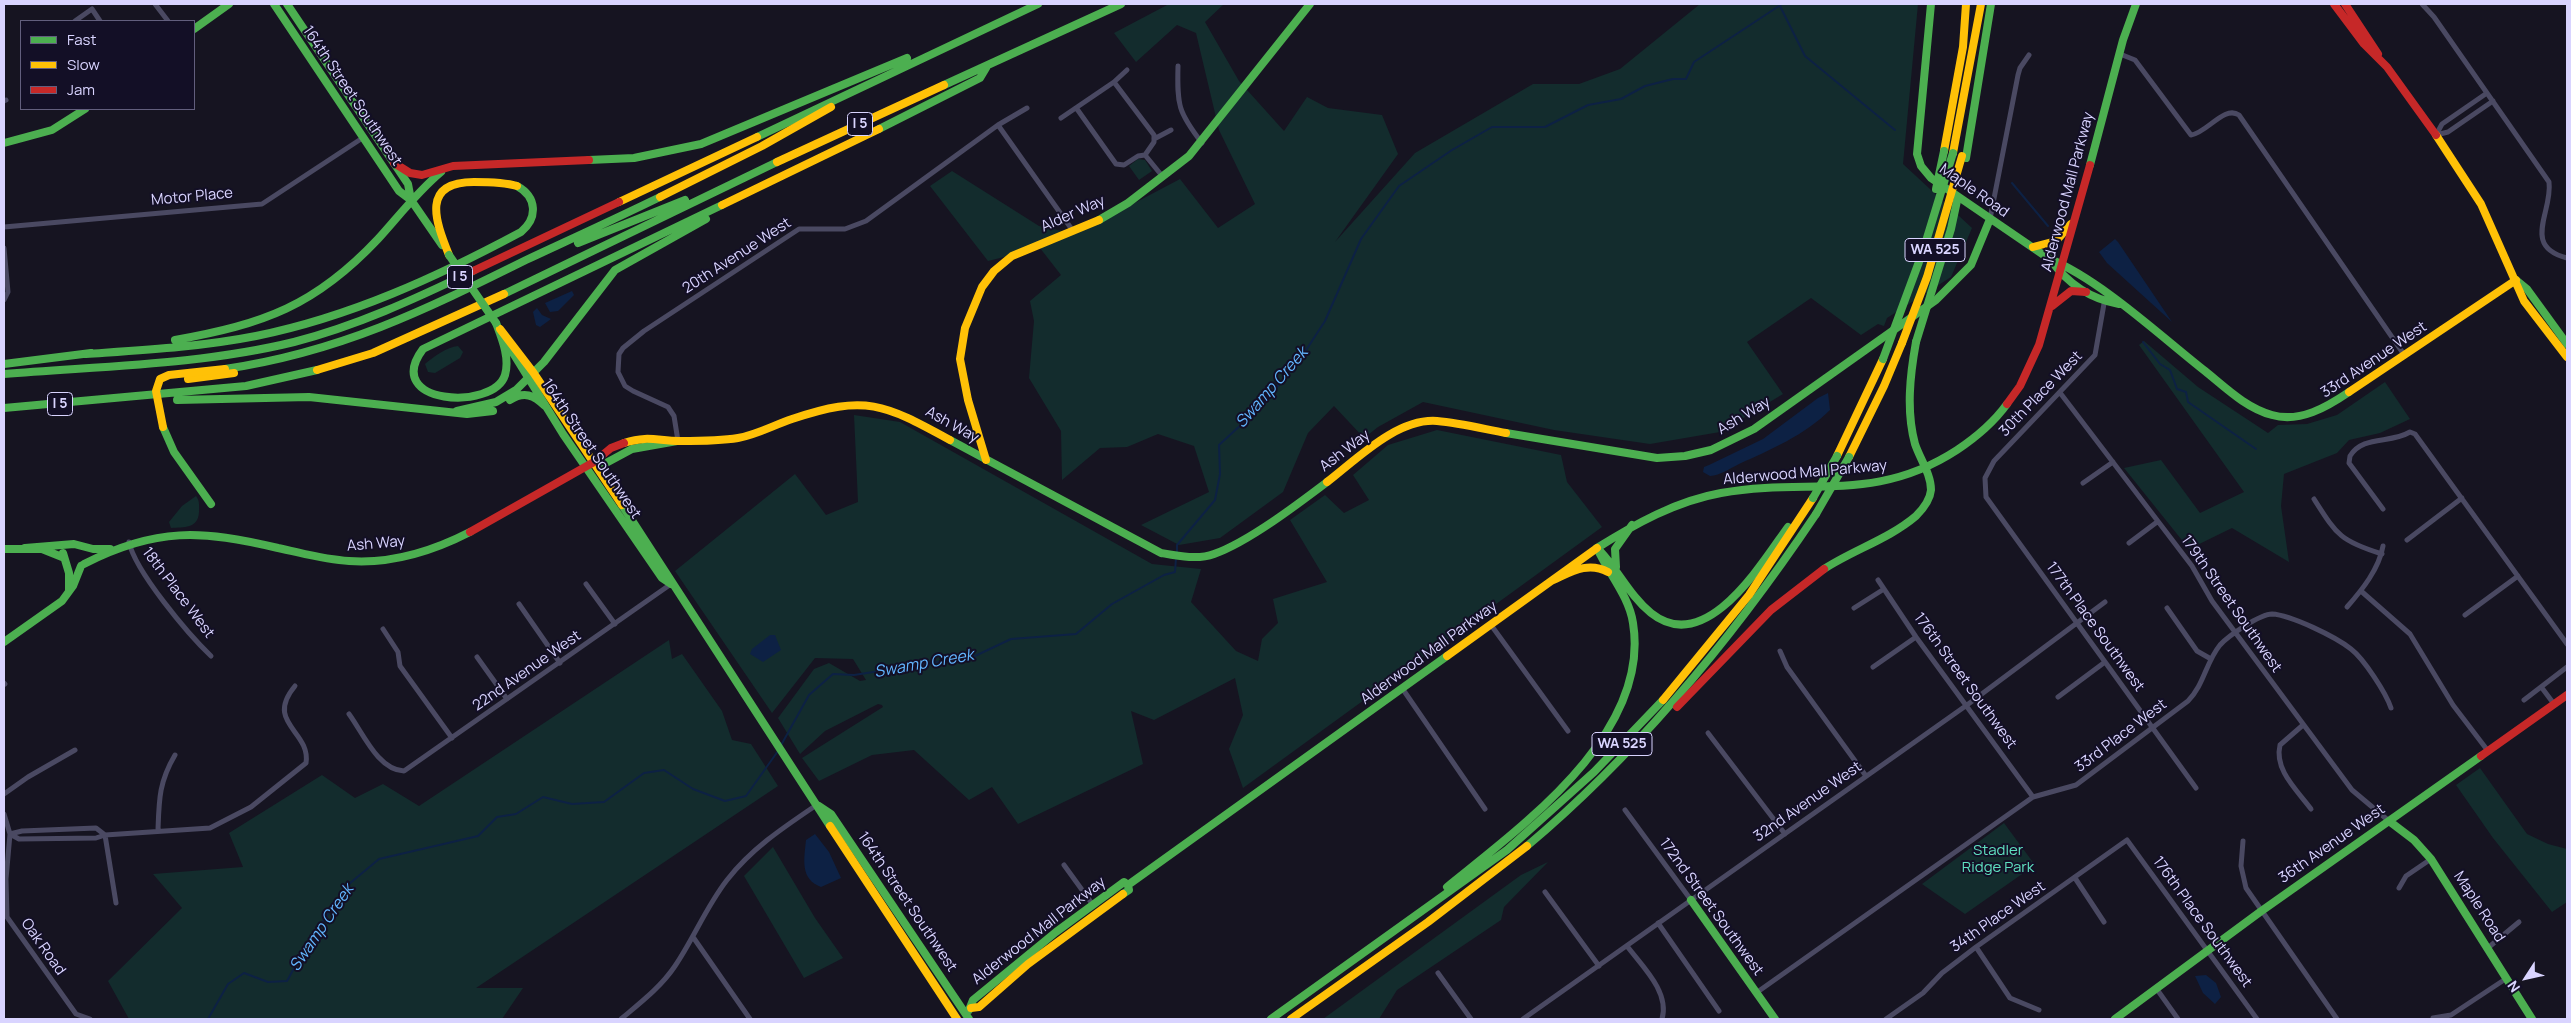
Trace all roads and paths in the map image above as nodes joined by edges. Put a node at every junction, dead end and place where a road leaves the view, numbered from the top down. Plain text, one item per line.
1 (96, 4) edge
2 (155, 4) edge
3 (229, 4) edge
4 (274, 4) edge
5 (287, 4) edge
6 (1038, 4) edge
7 (1121, 4) edge
8 (1310, 4) edge
9 (1931, 4) edge
10 (1966, 4) edge
11 (1981, 4) edge
12 (1991, 4) edge
13 (2136, 4) edge
14 (2334, 4) edge
15 (2339, 4) edge
16 (2345, 4) edge
17 (2422, 4) edge
18 (92, 9) junction
19 (2352, 14) junction
20 (1015, 15) junction
21 (76, 20) edge
22 (99, 20) edge
23 (167, 20) edge
24 (195, 29) edge
25 (2120, 54) junction
26 (2030, 56) dead end
27 (1178, 66) dead end
28 (2386, 67) junction
29 (986, 68) junction
30 (1127, 70) dead end
31 (886, 74) junction
32 (1114, 82) junction
33 (2487, 93) junction
34 (2493, 101) junction
35 (1027, 108) dead end
36 (1077, 108) junction
37 (83, 110) edge
38 (1061, 118) dead end
39 (998, 125) junction
40 (1172, 130) dead end
41 (2436, 135) junction
42 (364, 137) junction
43 (1154, 139) junction
44 (4, 143) edge
45 (1202, 143) junction
46 (1145, 155) junction
47 (1964, 157) junction
48 (814, 161) junction
49 (394, 163) junction
50 (453, 166) junction
51 (766, 167) junction
52 (1163, 177) junction
53 (411, 200) junction
54 (1990, 219) junction
55 (2073, 222) junction
56 (4, 227) edge
57 (1073, 231) junction
58 (2033, 247) junction
59 (4, 248) edge
60 (1923, 251) junction
61 (449, 255) junction
62 (2567, 258) edge
63 (4, 259) edge
64 (2050, 259) junction
65 (2062, 264) junction
66 (2060, 274) junction
67 (2516, 280) junction
68 (2086, 292) junction
69 (2107, 294) junction
70 (5, 298) edge
71 (2104, 303) junction
72 (2119, 304) junction
73 (2052, 306) junction
74 (496, 323) junction
75 (2567, 344) edge
76 (86, 354) junction
77 (2405, 356) junction
78 (2567, 357) edge
79 (4, 364) edge
80 (533, 372) junction
81 (4, 374) edge
82 (526, 378) junction
83 (2060, 394) junction
84 (157, 397) junction
85 (116, 399) junction
86 (544, 406) junction
87 (4, 408) edge
88 (457, 411) junction
89 (678, 441) junction
90 (986, 460) junction
91 (594, 462) junction
92 (2113, 462) junction
93 (585, 467) junction
94 (1926, 469) junction
95 (2083, 483) dead end
96 (2462, 498) junction
97 (2314, 499) dead end
98 (211, 504) dead end
99 (1991, 506) joint
100 (2383, 508) dead end
101 (1798, 519) junction
102 (2157, 522) junction
103 (1632, 525) junction
104 (2408, 540) dead end
105 (129, 542) junction
106 (2129, 542) dead end
107 (70, 545) junction
108 (81, 546) junction
109 (2383, 546) dead end
110 (25, 548) junction
111 (1597, 548) junction
112 (4, 549) edge
113 (112, 549) junction
114 (2382, 554) junction
115 (64, 560) junction
116 (82, 565) junction
117 (1617, 570) junction
118 (1608, 572) junction
119 (2518, 576) junction
120 (1553, 580) junction
121 (1878, 580) dead end
122 (586, 584) dead end
123 (671, 584) junction
124 (1884, 589) junction
125 (69, 591) junction
126 (2362, 591) junction
127 (2105, 602) dead end
128 (519, 604) dead end
129 (2347, 607) dead end
130 (1854, 608) dead end
131 (2167, 608) dead end
132 (2465, 615) dead end
133 (615, 624) junction
134 (2077, 624) junction
135 (1491, 625) junction
136 (383, 629) dead end
137 (2235, 633) junction
138 (1916, 637) junction
139 (4, 642) edge
140 (2567, 644) edge
141 (1780, 651) dead end
142 (211, 656) dead end
143 (477, 657) dead end
144 (2211, 659) junction
145 (2105, 662) junction
146 (560, 663) junction
147 (1873, 667) dead end
148 (2567, 667) edge
149 (295, 686) dead end
150 (1402, 688) junction
151 (2542, 688) junction
152 (2567, 695) edge
153 (2058, 697) dead end
154 (507, 700) junction
155 (2524, 700) dead end
156 (2554, 704) junction
157 (1967, 705) junction
158 (2391, 708) dead end
159 (349, 714) dead end
160 (2303, 725) junction
161 (2154, 727) junction
162 (1568, 730) dead end
163 (1708, 733) dead end
164 (452, 738) junction
165 (75, 750) dead end
166 (2488, 751) junction
167 (175, 755) dead end
168 (1602, 776) junction
169 (1866, 776) junction
170 (2196, 788) dead end
171 (4, 794) edge
172 (2033, 797) junction
173 (818, 804) junction
174 (1485, 809) dead end
175 (2311, 809) dead end
176 (1625, 810) dead end
177 (4, 814) edge
178 (2389, 821) junction
179 (158, 830) junction
180 (10, 834) junction
181 (1785, 834) junction
182 (105, 835) junction
183 (2127, 840) joint
184 (2243, 841) dead end
185 (2431, 859) junction
186 (1064, 865) dead end
187 (2075, 878) junction
188 (1128, 885) junction
189 (2399, 888) dead end
190 (1545, 892) dead end
191 (1691, 900) junction
192 (116, 903) dead end
193 (1093, 904) junction
194 (2260, 912) junction
195 (5, 919) edge
196 (1658, 922) junction
197 (2104, 922) dead end
198 (2519, 922) dead end
199 (1401, 927) junction
200 (693, 937) junction
201 (1627, 946) junction
202 (1976, 946) junction
203 (2489, 947) junction
204 (2208, 951) junction
205 (1599, 966) junction
206 (1438, 973) dead end
207 (2507, 978) junction
208 (2156, 988) junction
209 (1756, 993) junction
210 (2039, 1010) dead end
211 (1719, 1011) dead end
212 (968, 1013) edge
213 (74, 1017) edge
214 (2434, 1018) edge
215 (90, 1019) edge
216 (621, 1019) edge
217 (750, 1019) edge
218 (957, 1019) edge
219 (1271, 1019) edge
220 (1291, 1019) edge
221 (1471, 1019) edge
222 (1523, 1019) edge
223 (1662, 1019) edge
224 (1774, 1019) edge
225 (1886, 1019) edge
226 (2114, 1019) edge
227 (2178, 1019) edge
228 (2257, 1019) edge
229 (2337, 1019) edge
230 (2532, 1019) edge

1 - 18 street
2 - 23 street
3 - 24 main road
4 - 42 main road, 164th Street Southwest
5 - 49 main road, 164th Street Southwest
6 - 20 main road, I 5
7 - 29 main road, I 5
8 - 45 main road, Alder Way
9 - 54 main road, Maple Road
10 - 60 main road, bridge
11 - 60 main road, WA 525, bridge
12 - 47 main road, WA 525
13 - 25 main road, Alderwood Mall Parkway
14 - 28 main road
15 - 19 main road
16 - 19 main road
17 - 33 street
18 - 21 street
18 - 22 street
19 - 28 main road
20 - 31 main road, I 5
20 - 50 main road
25 - 55 main road, Alderwood Mall Parkway
25 - 77 street
26 - 54 street
27 - 45 street
28 - 41 main road
29 - 48 main road
29 - 51 main road, I 5
30 - 32 street
31 - 81 main road, I 5
31 - 84 main road, bridge
32 - 36 street
32 - 43 street
33 - 34 street
33 - 41 street
34 - 41 street
34 - 62 street
35 - 39 street, 20th Avenue West
36 - 38 street
36 - 46 street
37 - 44 main road
39 - 57 street
39 - 89 street, 20th Avenue West
40 - 43 street
41 - 67 main road
42 - 53 main road, 164th Street Southwest
42 - 56 street, Motor Place
43 - 46 street
45 - 52 main road, Alder Way
46 - 52 street
47 - 94 main road, bridge
47 - 168 main road, WA 525, bridge
48 - 74 main road
48 - 80 main road
49 - 50 main road
49 - 53 main road, 164th Street Southwest
50 - 53 main road
51 - 84 main road
51 - 85 main road, I 5
52 - 57 main road, Alder Way
53 - 61 main road, 164th Street Southwest
53 - 76 main road
54 - 58 main road, Maple Road
54 - 90 main road, Ash Way
55 - 58 main road
55 - 65 main road, Alderwood Mall Parkway
57 - 90 main road, Alder Way
58 - 64 main road, Maple Road
59 - 63 street
60 - 101 main road, WA 525, bridge
61 - 74 main road, 164th Street Southwest, bridge
61 - 76 main road
63 - 70 street
64 - 65 main road, Maple Road
64 - 66 main road, Maple Road
65 - 66 main road, Alderwood Mall Parkway
65 - 69 main road, 33rd Avenue West
66 - 68 main road
66 - 73 main road, Alderwood Mall Parkway
67 - 75 main road
67 - 77 main road, 33rd Avenue West
67 - 78 main road
68 - 71 main road
68 - 73 main road
69 - 71 street, 30th Place West
69 - 72 main road, 33rd Avenue West
71 - 72 main road
71 - 83 street, 30th Place West
72 - 77 main road, 33rd Avenue West
73 - 94 main road, Alderwood Mall Parkway
74 - 80 main road, 164th Street Southwest
74 - 82 main road, 164th Street Southwest
76 - 79 main road
80 - 82 main road
80 - 91 main road, 164th Street Southwest
82 - 86 main road, 164th Street Southwest
82 - 88 main road
83 - 92 street, 179th Street Southwest
83 - 99 street, 30th Place West
84 - 98 main road, bridge
85 - 87 main road, I 5
85 - 88 main road
86 - 88 main road
86 - 93 main road, 164th Street Southwest
89 - 90 main road, Ash Way
89 - 91 main road, Ash Way
91 - 93 main road, Ash Way
91 - 123 main road, 164th Street Southwest
92 - 95 street
92 - 102 street, 179th Street Southwest
93 - 105 main road, Ash Way
93 - 123 main road, 164th Street Southwest
94 - 103 main road, Alderwood Mall Parkway
94 - 168 main road
96 - 100 street
96 - 104 street
96 - 119 street
97 - 114 street
99 - 134 street, 177th Place Southwest
101 - 117 main road
101 - 199 main road, WA 525
102 - 106 street
102 - 137 street, 179th Street Southwest
103 - 111 main road, Alderwood Mall Parkway
103 - 117 main road
105 - 113 main road, Ash Way
105 - 142 street, 18th Place West
107 - 108 main road
107 - 110 main road
107 - 115 main road
108 - 113 main road, Ash Way
108 - 116 main road
109 - 114 street
110 - 112 main road
110 - 115 main road
111 - 117 main road
111 - 118 main road
111 - 120 main road, Alderwood Mall Parkway
113 - 116 main road, Ash Way
114 - 126 street
115 - 116 main road
115 - 125 main road
116 - 125 main road
118 - 120 main road
118 - 199 main road
119 - 132 street
119 - 140 street
120 - 135 main road, Alderwood Mall Parkway
121 - 124 street, 176th Street Southwest
122 - 133 street
123 - 133 street, 22nd Avenue West
123 - 173 main road, 164th Street Southwest
124 - 130 street
124 - 138 street, 176th Street Southwest
125 - 139 main road
126 - 129 street
126 - 166 street
127 - 134 street, 32nd Avenue West
128 - 146 street
131 - 144 street
133 - 146 street, 22nd Avenue West
134 - 145 street, 177th Place Southwest
134 - 157 street, 32nd Avenue West
135 - 150 main road, Alderwood Mall Parkway
135 - 162 street
136 - 164 street
137 - 144 street, 33rd Place West
137 - 158 street, 33rd Place West
137 - 160 street, 179th Street Southwest
138 - 147 street
138 - 157 street, 176th Street Southwest
141 - 169 street
143 - 154 street
144 - 161 street, 33rd Place West
145 - 153 street
145 - 161 street, 177th Place Southwest
146 - 154 street, 22nd Avenue West
148 - 151 street
149 - 179 street
150 - 174 street
150 - 188 main road, Alderwood Mall Parkway
151 - 155 street
151 - 156 street
152 - 156 main road, 36th Avenue West
154 - 164 street, 22nd Avenue West
156 - 166 main road, 36th Avenue West
157 - 169 street, 32nd Avenue West
157 - 172 street, 176th Street Southwest
159 - 164 street, 22nd Avenue West
160 - 175 street
160 - 178 street, 179th Street Southwest
161 - 170 street, 177th Place Southwest
161 - 172 street, 33rd Place West
163 - 181 street
165 - 171 street
166 - 178 main road, 36th Avenue West
167 - 179 street
168 - 220 main road, WA 525
169 - 181 street, 32nd Avenue West
172 - 209 street, 33rd Place West
173 - 200 street
173 - 212 main road, 164th Street Southwest
173 - 218 main road, 164th Street Southwest
176 - 191 street, 172nd Street Southwest
177 - 180 street, Oak Road
178 - 185 main road, Maple Road
178 - 194 main road, 36th Avenue West
179 - 182 street
180 - 182 street
180 - 182 street
180 - 195 street, Oak Road
181 - 191 street, 32nd Avenue West
182 - 192 street
183 - 187 street, 34th Place West
183 - 204 street, 176th Place Southwest
184 - 194 street
185 - 189 street
185 - 203 main road, Maple Road
186 - 193 street
187 - 197 street
187 - 202 street, 34th Place West
188 - 193 main road, Alderwood Mall Parkway
188 - 212 main road, Alderwood Mall Parkway
190 - 205 street
191 - 196 street, 32nd Avenue West
191 - 209 main road, 172nd Street Southwest
193 - 212 main road, Alderwood Mall Parkway
194 - 204 main road, 36th Avenue West
194 - 229 street
195 - 213 street, Oak Road
196 - 201 street, 32nd Avenue West
196 - 211 street
198 - 203 street
199 - 219 main road, WA 525
200 - 216 street
200 - 217 street
201 - 205 street, 32nd Avenue West
201 - 223 street
202 - 210 street
202 - 225 street, 34th Place West
203 - 207 main road, Maple Road
204 - 208 main road, 36th Avenue West
204 - 228 street, 176th Place Southwest
205 - 222 street, 32nd Avenue West
206 - 221 street
207 - 214 street
207 - 230 main road, Maple Road
208 - 226 main road, 36th Avenue West
208 - 227 street
209 - 224 main road, 172nd Street Southwest
212 - 218 main road, Alderwood Mall Parkway
213 - 215 street, Oak Road

